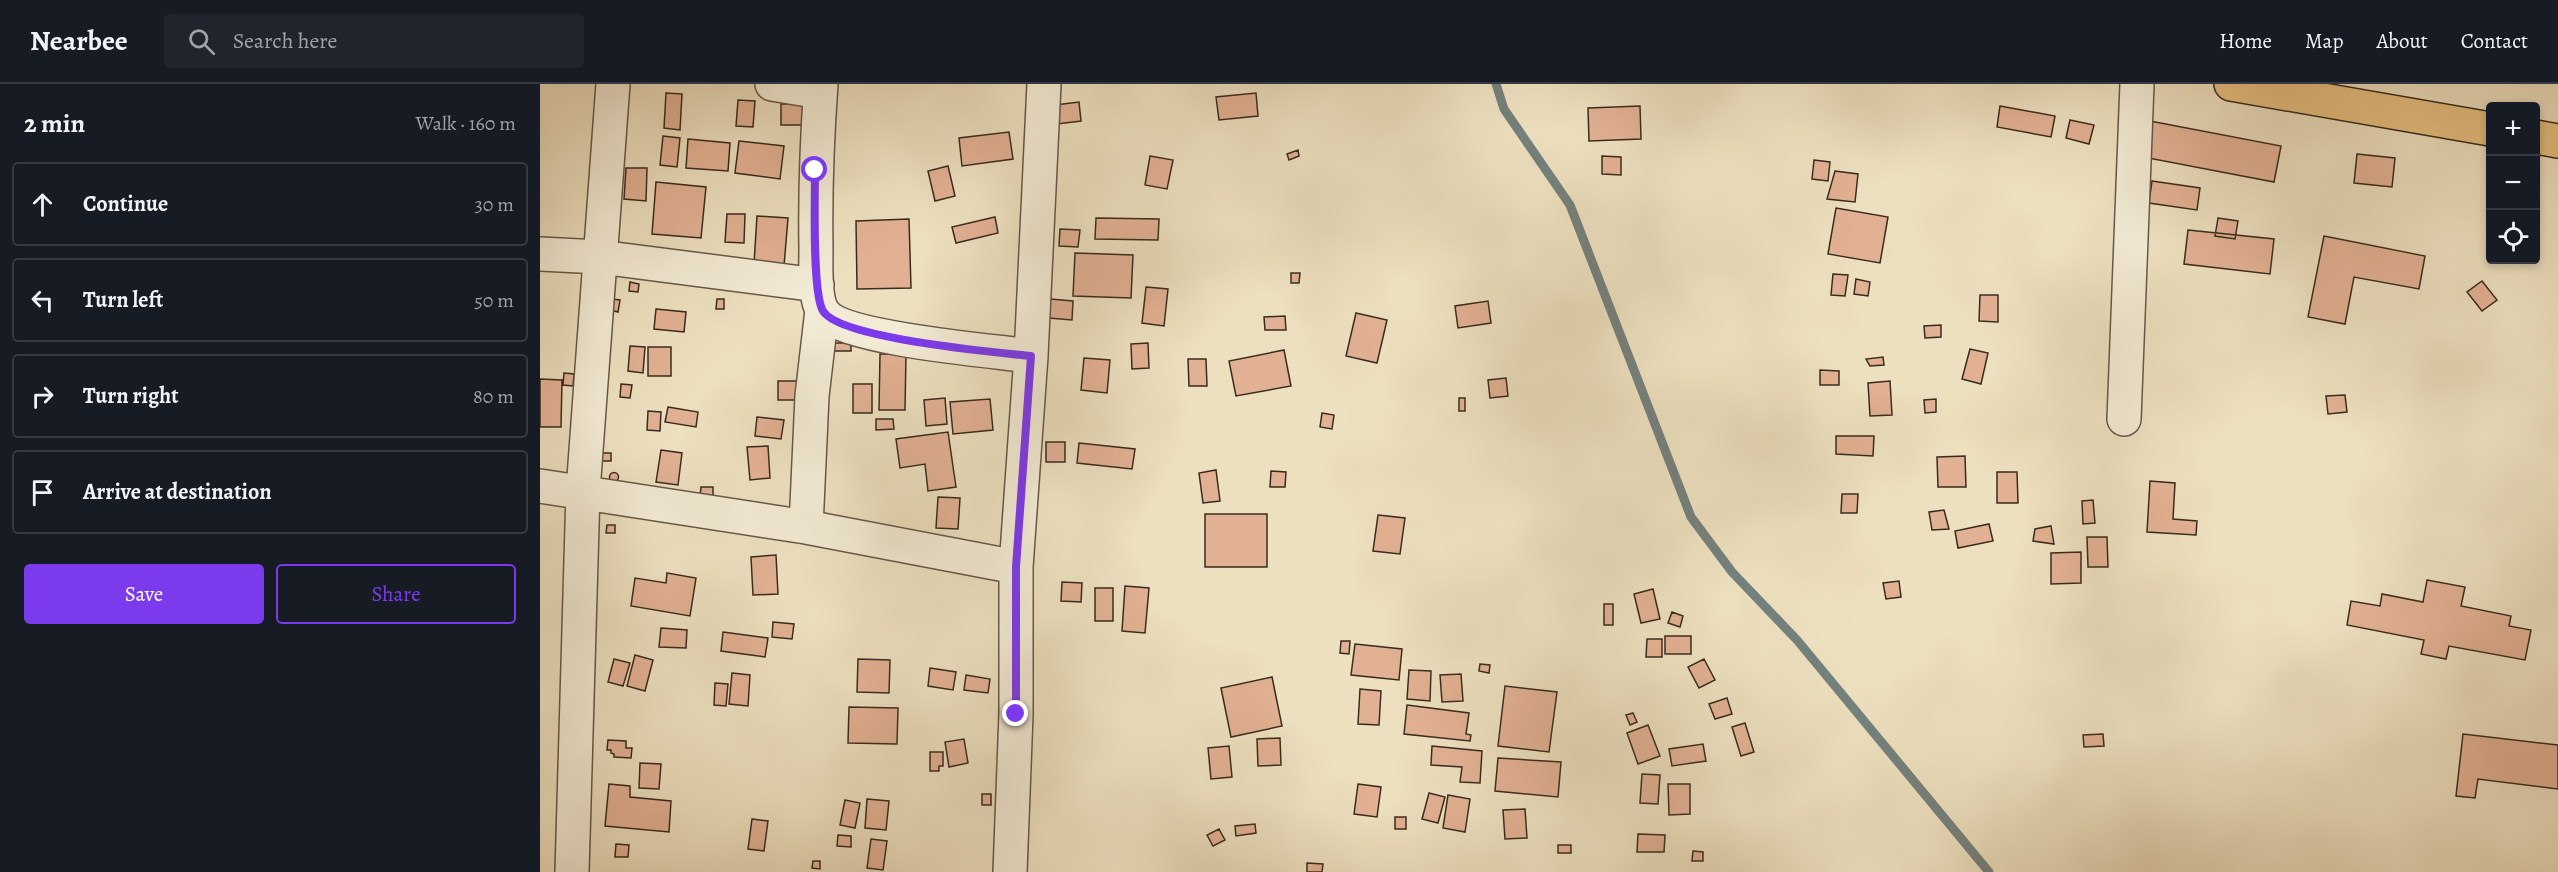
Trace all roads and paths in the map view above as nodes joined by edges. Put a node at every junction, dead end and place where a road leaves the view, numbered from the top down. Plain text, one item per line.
1 (614, 84) edge
2 (772, 84) edge
3 (1044, 84) edge
4 (2137, 84) edge
5 (2231, 84) edge
6 (820, 88) edge
7 (2293, 89) edge
8 (2486, 128) edge
9 (2540, 138) edge
10 (2558, 141) edge
11 (540, 254) edge
12 (600, 256) junction
13 (819, 298) junction
14 (1031, 356) junction
15 (2124, 418) dead end
16 (540, 486) edge
17 (583, 491) junction
18 (806, 527) junction
19 (1016, 567) junction
20 (572, 872) edge
21 (1010, 872) edge

1 - 12 street
2 - 6 street
3 - 14 street
4 - 15 street
5 - 7 highway
6 - 13 street
7 - 8 highway
9 - 10 highway
11 - 12 street
12 - 13 street
12 - 17 street
13 - 14 street
13 - 18 street
14 - 19 street
16 - 17 street
17 - 18 street
17 - 20 street
18 - 19 street
19 - 21 street

